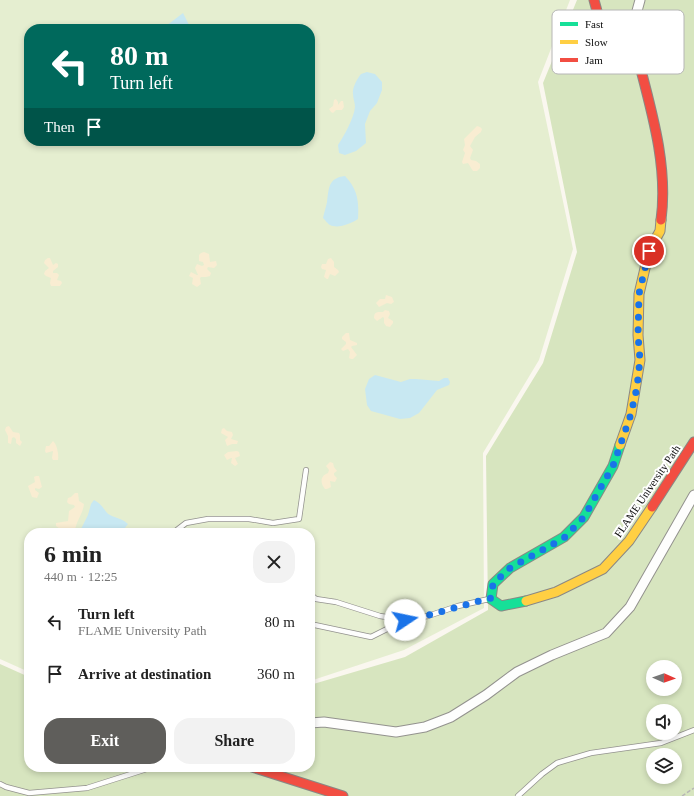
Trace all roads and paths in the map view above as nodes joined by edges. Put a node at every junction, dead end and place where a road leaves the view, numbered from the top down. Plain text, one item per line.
1 (594, 0) edge
2 (640, 0) edge
3 (597, 10) edge
4 (637, 10) edge
5 (641, 74) edge
6 (694, 442) edge
7 (306, 470) dead end
8 (694, 495) edge
9 (180, 528) edge
10 (315, 598) edge
11 (491, 598) junction
12 (405, 620) junction
13 (315, 625) edge
14 (315, 723) edge
15 (694, 730) edge
16 (137, 772) edge
17 (268, 772) edge
18 (0, 784) edge
19 (694, 788) edge
20 (343, 796) edge
21 (518, 796) edge
22 (682, 796) edge

1 - 3 street
2 - 4 street
5 - 11 street
6 - 11 street, FLAME University Path
7 - 9 lane
8 - 14 street
10 - 12 lane
11 - 12 lane
12 - 13 lane
15 - 21 lane
16 - 18 lane
17 - 20 street
19 - 22 path

